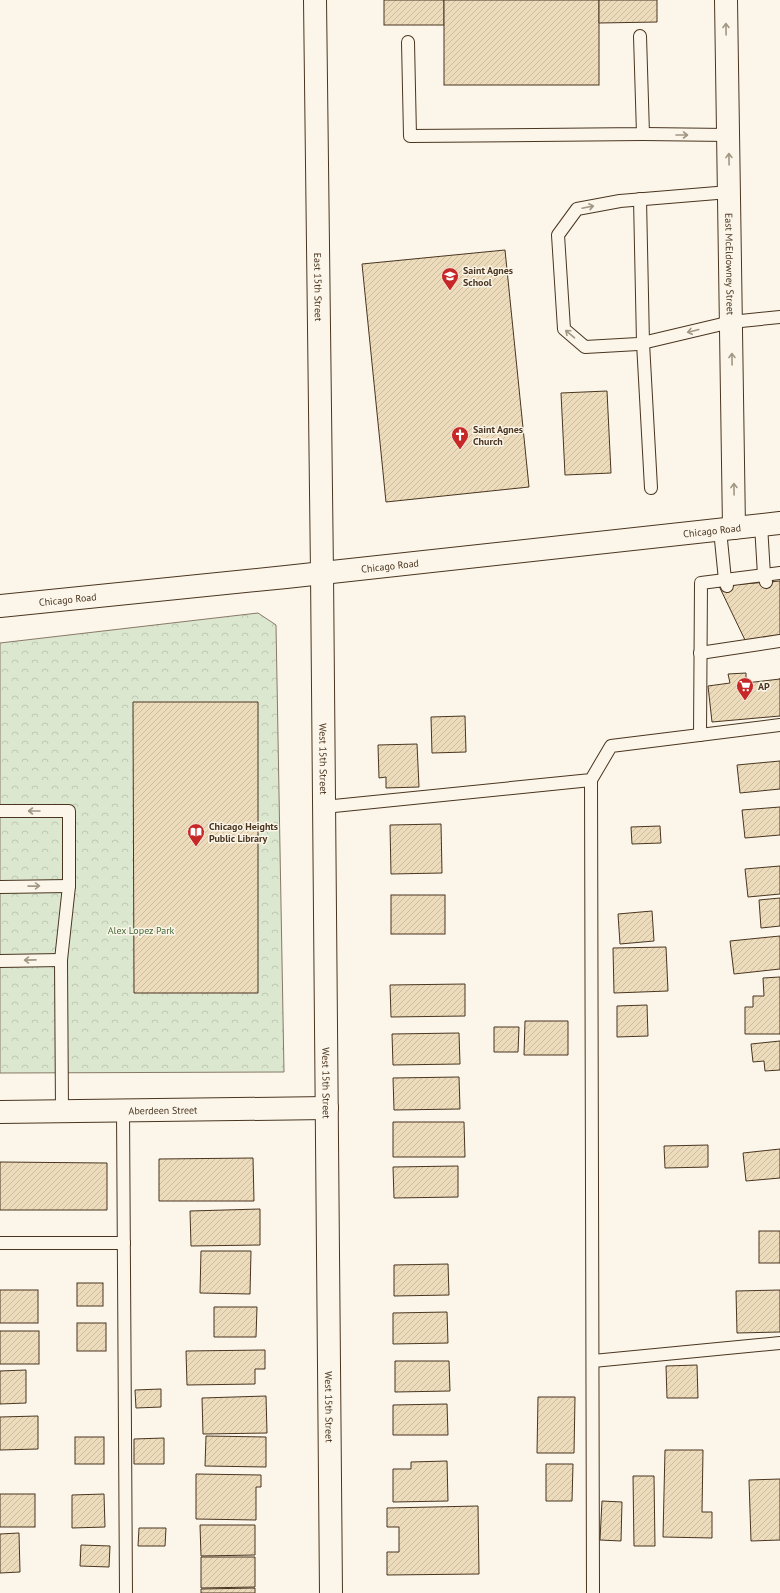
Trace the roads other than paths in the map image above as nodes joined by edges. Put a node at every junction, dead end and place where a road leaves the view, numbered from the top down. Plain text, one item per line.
1 (314, 0) edge
2 (726, 0) edge
3 (640, 36) dead end
4 (408, 42) dead end
5 (643, 134) junction
6 (728, 135) junction
7 (729, 192) junction
8 (640, 199) junction
9 (780, 316) edge
10 (731, 322) junction
11 (643, 343) junction
12 (651, 488) dead end
13 (771, 524) edge
14 (727, 529) junction
15 (322, 573) junction
16 (780, 573) edge
17 (765, 579) junction
18 (726, 583) junction
19 (0, 606) edge
20 (780, 641) edge
21 (700, 653) junction
22 (780, 725) edge
23 (700, 735) junction
24 (591, 780) junction
25 (324, 807) junction
26 (0, 812) edge
27 (69, 886) junction
28 (0, 887) edge
29 (60, 960) junction
30 (0, 961) edge
31 (326, 1108) junction
32 (123, 1110) junction
33 (62, 1111) junction
34 (0, 1112) edge
35 (0, 1243) edge
36 (124, 1243) junction
37 (780, 1343) edge
38 (593, 1361) junction
39 (126, 1593) edge
40 (331, 1593) edge
41 (593, 1593) edge

1 - 15 street, East 15th Street
6 -> 2 street, East McEldowney Street
3 - 5 lane
4 - 5 lane
5 -> 6 lane
7 -> 6 street, East McEldowney Street
7 - 8 lane
7 - 10 street, East McEldowney Street
8 - 11 lane
11 -> 8 lane
9 - 10 lane
10 -> 11 lane
14 -> 10 street, East McEldowney Street
11 - 12 lane
13 - 14 street, Chicago Road
13 - 17 lane
14 - 15 street, Chicago Road
14 - 18 lane
15 - 19 street, Chicago Road
15 - 25 street, West 15th Street
16 - 17 lane
17 - 18 lane
18 - 21 lane
20 - 21 lane
21 - 23 lane
22 - 23 lane
23 - 24 lane
24 - 25 lane
24 - 38 lane
25 - 31 street, West 15th Street
27 -> 26 lane
28 -> 27 lane
27 - 29 lane
29 -> 30 lane
29 - 33 lane
31 - 32 street, Aberdeen Street
31 - 40 street, West 15th Street
32 - 33 street, Aberdeen Street
32 - 36 lane
33 - 34 street, Aberdeen Street
35 - 36 lane
36 - 39 lane
37 - 38 lane
38 - 41 lane

